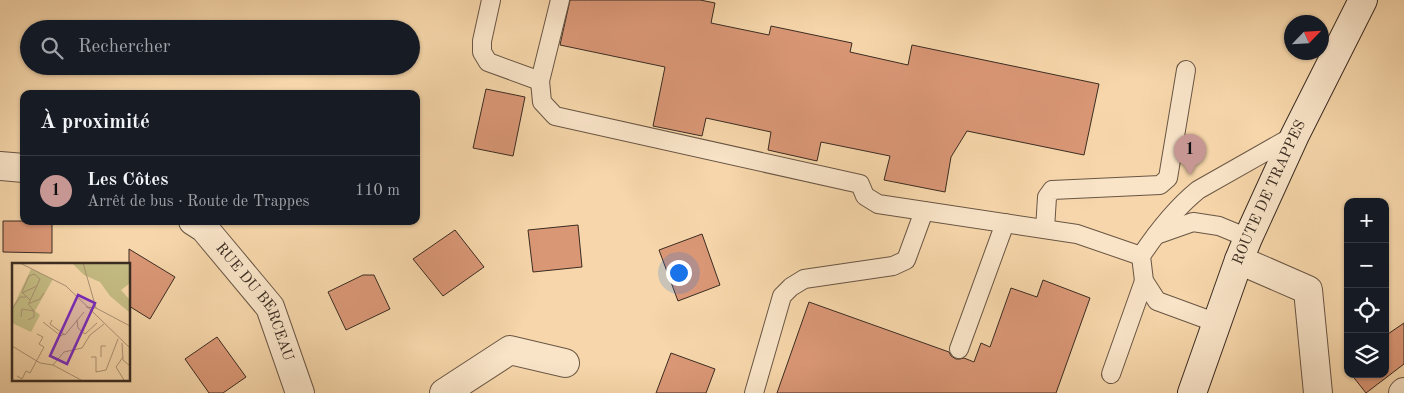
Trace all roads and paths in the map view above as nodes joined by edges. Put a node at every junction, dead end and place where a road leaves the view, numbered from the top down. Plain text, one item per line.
1 (491, 0) edge
2 (560, 0) edge
3 (1363, 0) edge
4 (1186, 70) dead end
5 (540, 81) junction
6 (1294, 135) junction
7 (0, 166) edge
8 (20, 168) edge
9 (924, 211) junction
10 (1005, 223) junction
11 (199, 225) edge
12 (1046, 229) junction
13 (1155, 236) junction
14 (1244, 249) junction
15 (1141, 256) junction
16 (1144, 281) junction
17 (1217, 322) junction
18 (960, 349) dead end
19 (565, 363) dead end
20 (1111, 374) dead end
21 (300, 393) edge
22 (444, 393) edge
23 (754, 393) edge
24 (1192, 393) edge
25 (1318, 393) edge

1 - 5 lane
2 - 5 lane
3 - 6 street, ROUTE DE TRAPPES
4 - 12 lane
5 - 9 lane
6 - 13 lane
6 - 14 street, ROUTE DE TRAPPES
7 - 8 street
9 - 10 lane
9 - 23 lane
10 - 12 lane
10 - 18 lane
11 - 21 street, RUE DU BERCEAU
12 - 15 lane
13 - 14 lane
13 - 15 lane
14 - 17 street, ROUTE DE TRAPPES
14 - 25 street
15 - 16 lane
16 - 17 lane
16 - 20 lane
17 - 24 street, ROUTE DE TRAPPES
19 - 22 street

